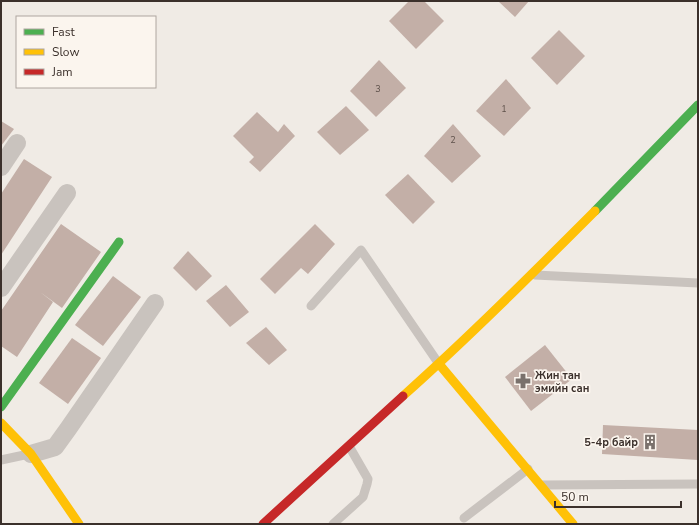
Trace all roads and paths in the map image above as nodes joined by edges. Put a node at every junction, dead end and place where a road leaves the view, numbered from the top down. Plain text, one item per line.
1 (698, 104) edge
2 (17, 143) dead end
3 (1, 167) edge
4 (67, 193) dead end
5 (119, 242) dead end
6 (531, 275) junction
7 (698, 283) edge
8 (1, 288) edge
9 (155, 303) dead end
10 (311, 306) dead end
11 (439, 364) junction
12 (1, 407) edge
13 (1, 423) edge
14 (349, 446) junction
15 (31, 454) junction
16 (1, 460) edge
17 (528, 469) junction
18 (698, 484) edge
19 (541, 485) junction
20 (464, 518) dead end
21 (79, 524) edge
22 (263, 524) edge
23 (333, 524) edge
24 (574, 524) edge

1 - 6 street
2 - 3 street
4 - 8 street
5 - 12 street
6 - 7 lane
6 - 11 street
9 - 15 street
10 - 11 lane
11 - 14 street
11 - 17 street
13 - 15 street
14 - 22 street
14 - 23 lane
15 - 16 lane
15 - 21 street
17 - 19 street
17 - 20 lane
18 - 19 lane
19 - 24 street

